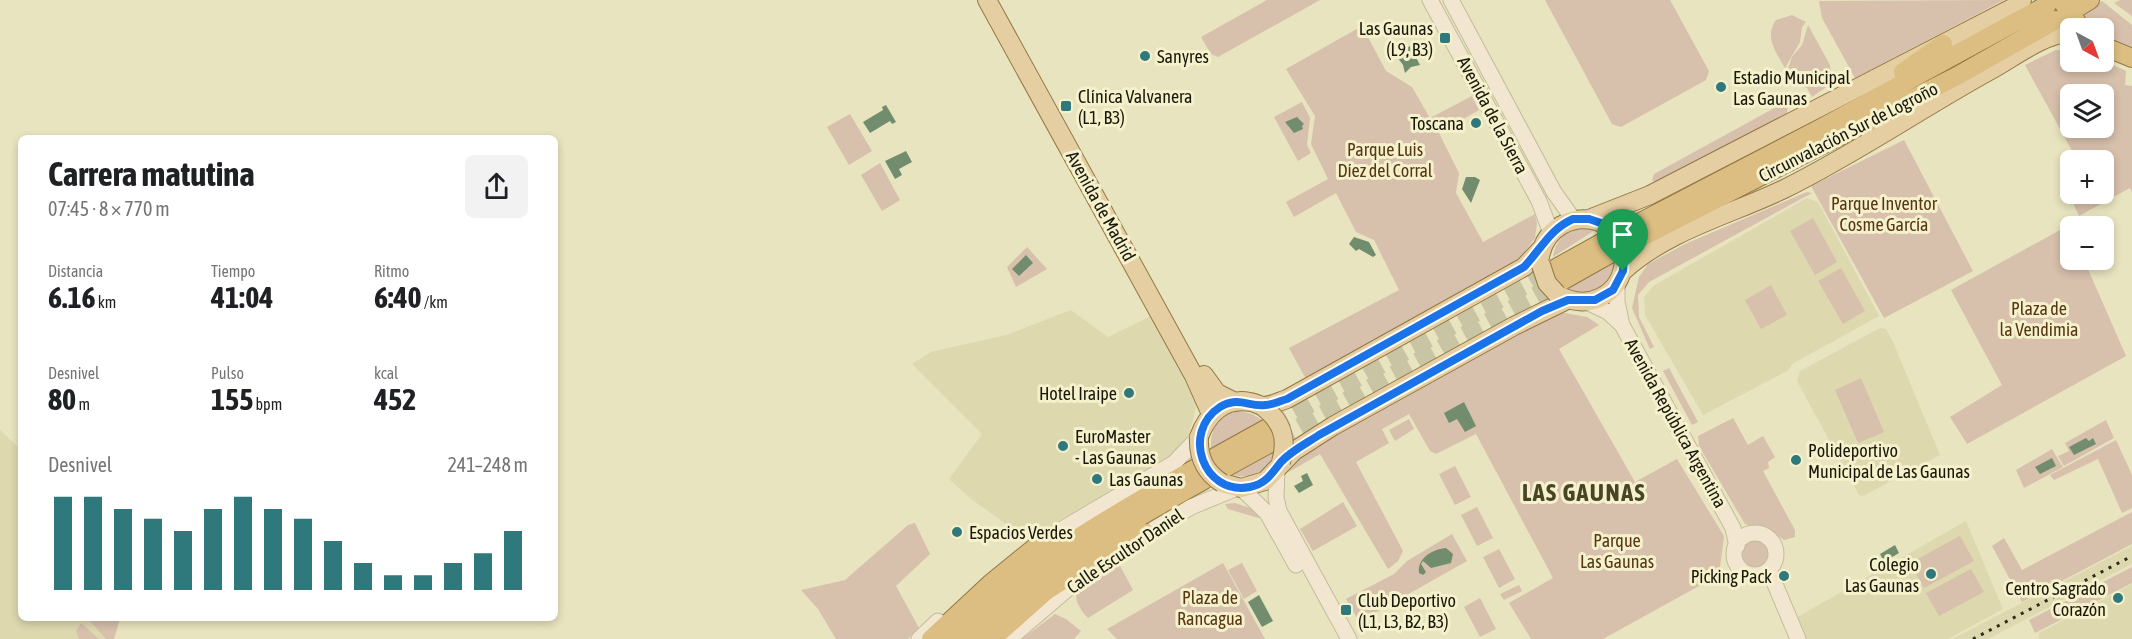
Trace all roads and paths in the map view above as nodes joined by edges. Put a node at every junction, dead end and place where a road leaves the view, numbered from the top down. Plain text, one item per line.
1 (987, 0) edge
2 (998, 0) edge
3 (1430, 0) edge
4 (1451, 0) edge
5 (2022, 0) edge
6 (2091, 0) edge
7 (2059, 9) edge
8 (2060, 35) edge
9 (1943, 44) junction
10 (2114, 51) edge
11 (2132, 58) edge
12 (1940, 99) junction
13 (1749, 184) junction
14 (1632, 230) junction
15 (1607, 245) junction
16 (1554, 270) junction
17 (1587, 302) junction
18 (1622, 325) junction
19 (1235, 402) junction
20 (1262, 406) junction
21 (1211, 414) junction
22 (1273, 433) tunnel mouth
23 (1199, 437) junction
24 (1279, 466) junction
25 (1228, 477) junction
26 (1730, 522) junction
27 (1146, 533) junction
28 (1748, 535) junction
29 (1049, 536) junction
30 (1737, 546) junction
31 (1764, 572) junction
32 (919, 639) edge
33 (931, 639) edge
34 (951, 639) edge
35 (971, 639) edge
36 (992, 639) edge
37 (1009, 639) edge
38 (1337, 639) edge
39 (1349, 639) edge
40 (1789, 639) edge
41 (1798, 639) edge

1 - 21 main road, Avenida de Madrid
2 - 19 main road, Avenida de Madrid
3 - 16 main road, Avenida de la Sierra
4 - 15 main road, Avenida de la Sierra
5 - 9 main road
6 - 7 highway, Circunvalación Sur de Logroño
7 - 13 highway, Circunvalación Sur de Logroño
7 - 14 highway, Circunvalación Sur de Logroño
8 - 12 main road
9 - 14 highway
9 - 15 main road
10 - 11 highway
12 - 13 highway
12 - 15 main road
13 - 14 highway, Circunvalación Sur de Logroño
15 - 16 highway
15 - 16 main road
15 - 17 main road
15 - 18 main road, Avenida República Argentina
16 - 17 main road
16 - 20 main road
16 - 24 main road
17 - 18 main road, Avenida República Argentina
18 - 26 main road, Avenida República Argentina
19 - 20 main road
19 - 21 main road
20 - 24 main road, bridge
21 - 23 main road
22 - 25 highway
23 - 25 main road, bridge
23 - 29 main road
24 - 25 main road
24 - 39 main road
25 - 27 main road, Calle Escultor Daniel
25 - 38 main road
26 - 28 main road, Avenida República Argentina
26 - 30 main road, Avenida República Argentina
27 - 36 highway
27 - 37 main road, Calle Escultor Daniel
28 - 30 main road
28 - 31 main road
29 - 32 main road
29 - 33 highway
30 - 31 main road
31 - 40 main road
31 - 41 main road
34 - 35 highway

